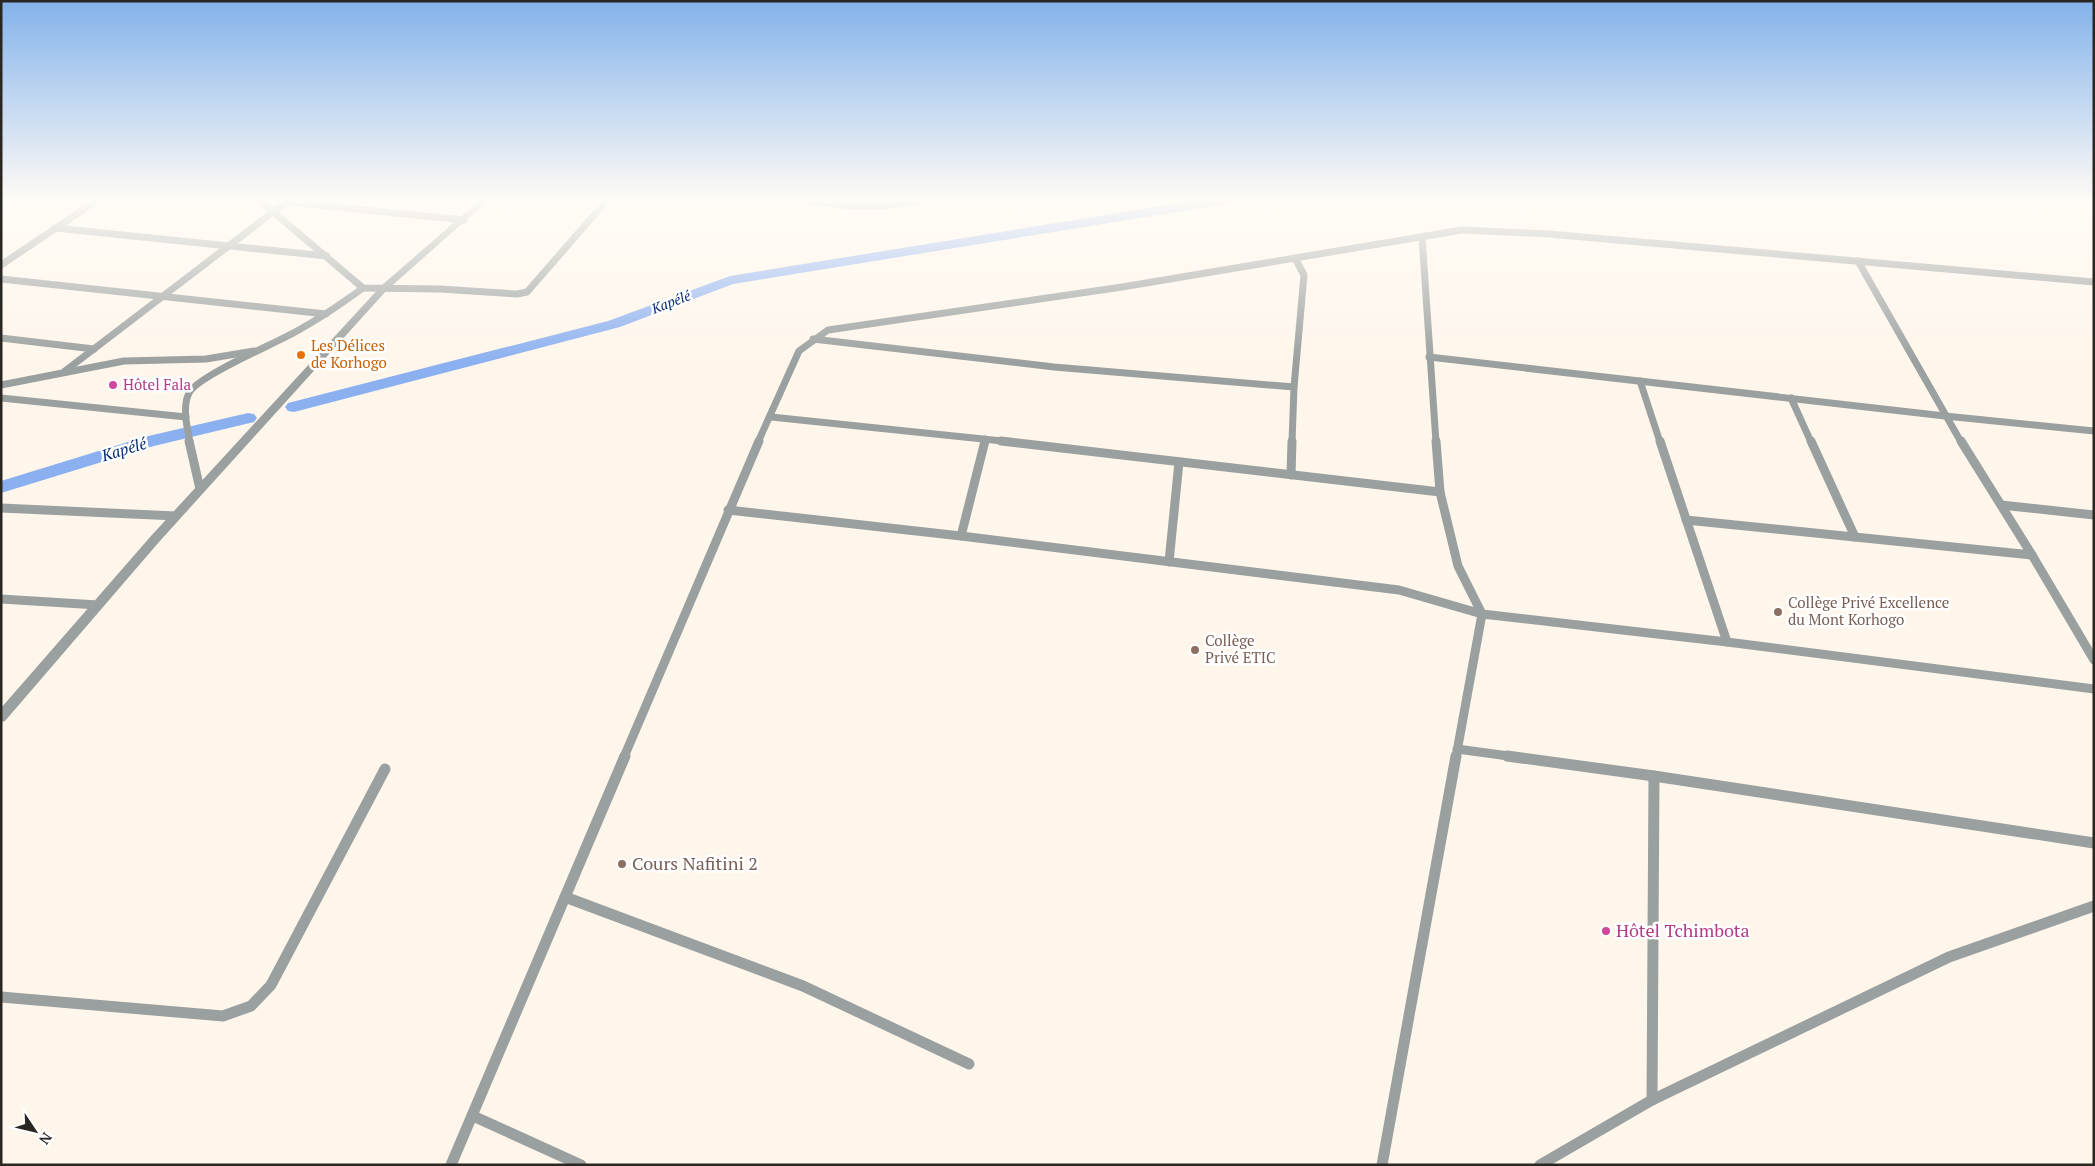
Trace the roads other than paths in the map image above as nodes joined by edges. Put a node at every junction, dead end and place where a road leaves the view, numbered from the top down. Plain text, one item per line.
1 (18, 253) edge
2 (220, 253) edge
3 (305, 253) edge
4 (325, 253) edge
5 (425, 253) edge
6 (561, 253) edge
7 (1323, 253) edge
8 (1423, 253) edge
9 (1763, 253) edge
10 (328, 256) junction
11 (1295, 258) junction
12 (1858, 262) junction
13 (1, 265) edge
14 (1, 279) edge
15 (2094, 282) edge
16 (363, 288) junction
17 (384, 288) junction
18 (162, 296) junction
19 (326, 314) junction
20 (1, 338) edge
21 (813, 339) junction
22 (94, 349) junction
23 (267, 349) junction
24 (1429, 357) junction
25 (65, 371) junction
26 (1640, 381) junction
27 (1, 385) edge
28 (1294, 387) junction
29 (1, 398) edge
30 (1791, 398) junction
31 (1945, 416) junction
32 (186, 417) junction
33 (771, 417) junction
34 (2094, 430) edge
35 (985, 439) junction
36 (1179, 462) junction
37 (1291, 474) junction
38 (200, 489) junction
39 (1440, 492) junction
40 (2001, 506) junction
41 (1, 508) edge
42 (728, 510) junction
43 (2094, 515) edge
44 (176, 516) junction
45 (1686, 520) junction
46 (961, 536) junction
47 (1854, 537) junction
48 (2032, 555) junction
49 (1169, 562) junction
50 (1, 599) edge
51 (98, 605) junction
52 (1482, 614) junction
53 (1727, 642) junction
54 (2094, 660) edge
55 (2094, 688) edge
56 (1, 717) edge
57 (1457, 749) junction
58 (385, 769) dead end
59 (1654, 776) junction
60 (2094, 843) edge
61 (566, 897) junction
62 (2094, 906) edge
63 (1, 997) edge
64 (969, 1064) dead end
65 (1652, 1100) junction
66 (473, 1116) junction
67 (451, 1165) edge
68 (581, 1165) edge
69 (1382, 1165) edge
70 (1540, 1165) edge

1 - 13 street
2 - 18 street
3 - 10 street
4 - 10 street
5 - 17 street
6 - 17 street
7 - 11 street
8 - 24 street
9 - 12 street
10 - 16 street
11 - 21 street
11 - 28 street
12 - 15 street
12 - 31 street
14 - 18 street
16 - 17 street
16 - 19 street
17 - 38 street
18 - 19 street
18 - 22 street
19 - 23 street
20 - 22 street
21 - 28 street
21 - 33 street
22 - 25 street
23 - 25 street
23 - 32 street
24 - 26 street
24 - 39 street
25 - 27 street
26 - 30 street
26 - 45 street
28 - 37 street
29 - 32 street
30 - 31 street
30 - 47 street
31 - 34 street
31 - 40 street
32 - 38 street
33 - 35 street
33 - 42 street
35 - 36 street
35 - 46 street
36 - 37 street
36 - 49 street
37 - 39 street
38 - 44 street
39 - 52 street
40 - 43 street
40 - 48 street
41 - 44 street
42 - 46 street
42 - 61 street
44 - 51 street
45 - 47 street
45 - 53 street
46 - 49 street
47 - 48 street
48 - 54 street
49 - 52 street
50 - 51 street
51 - 56 street
52 - 53 street
52 - 57 street
53 - 55 street
57 - 59 street
57 - 69 street
58 - 63 street
59 - 60 street
59 - 65 street
61 - 64 street
61 - 66 street
62 - 65 street
65 - 70 street
66 - 67 street
66 - 68 street

